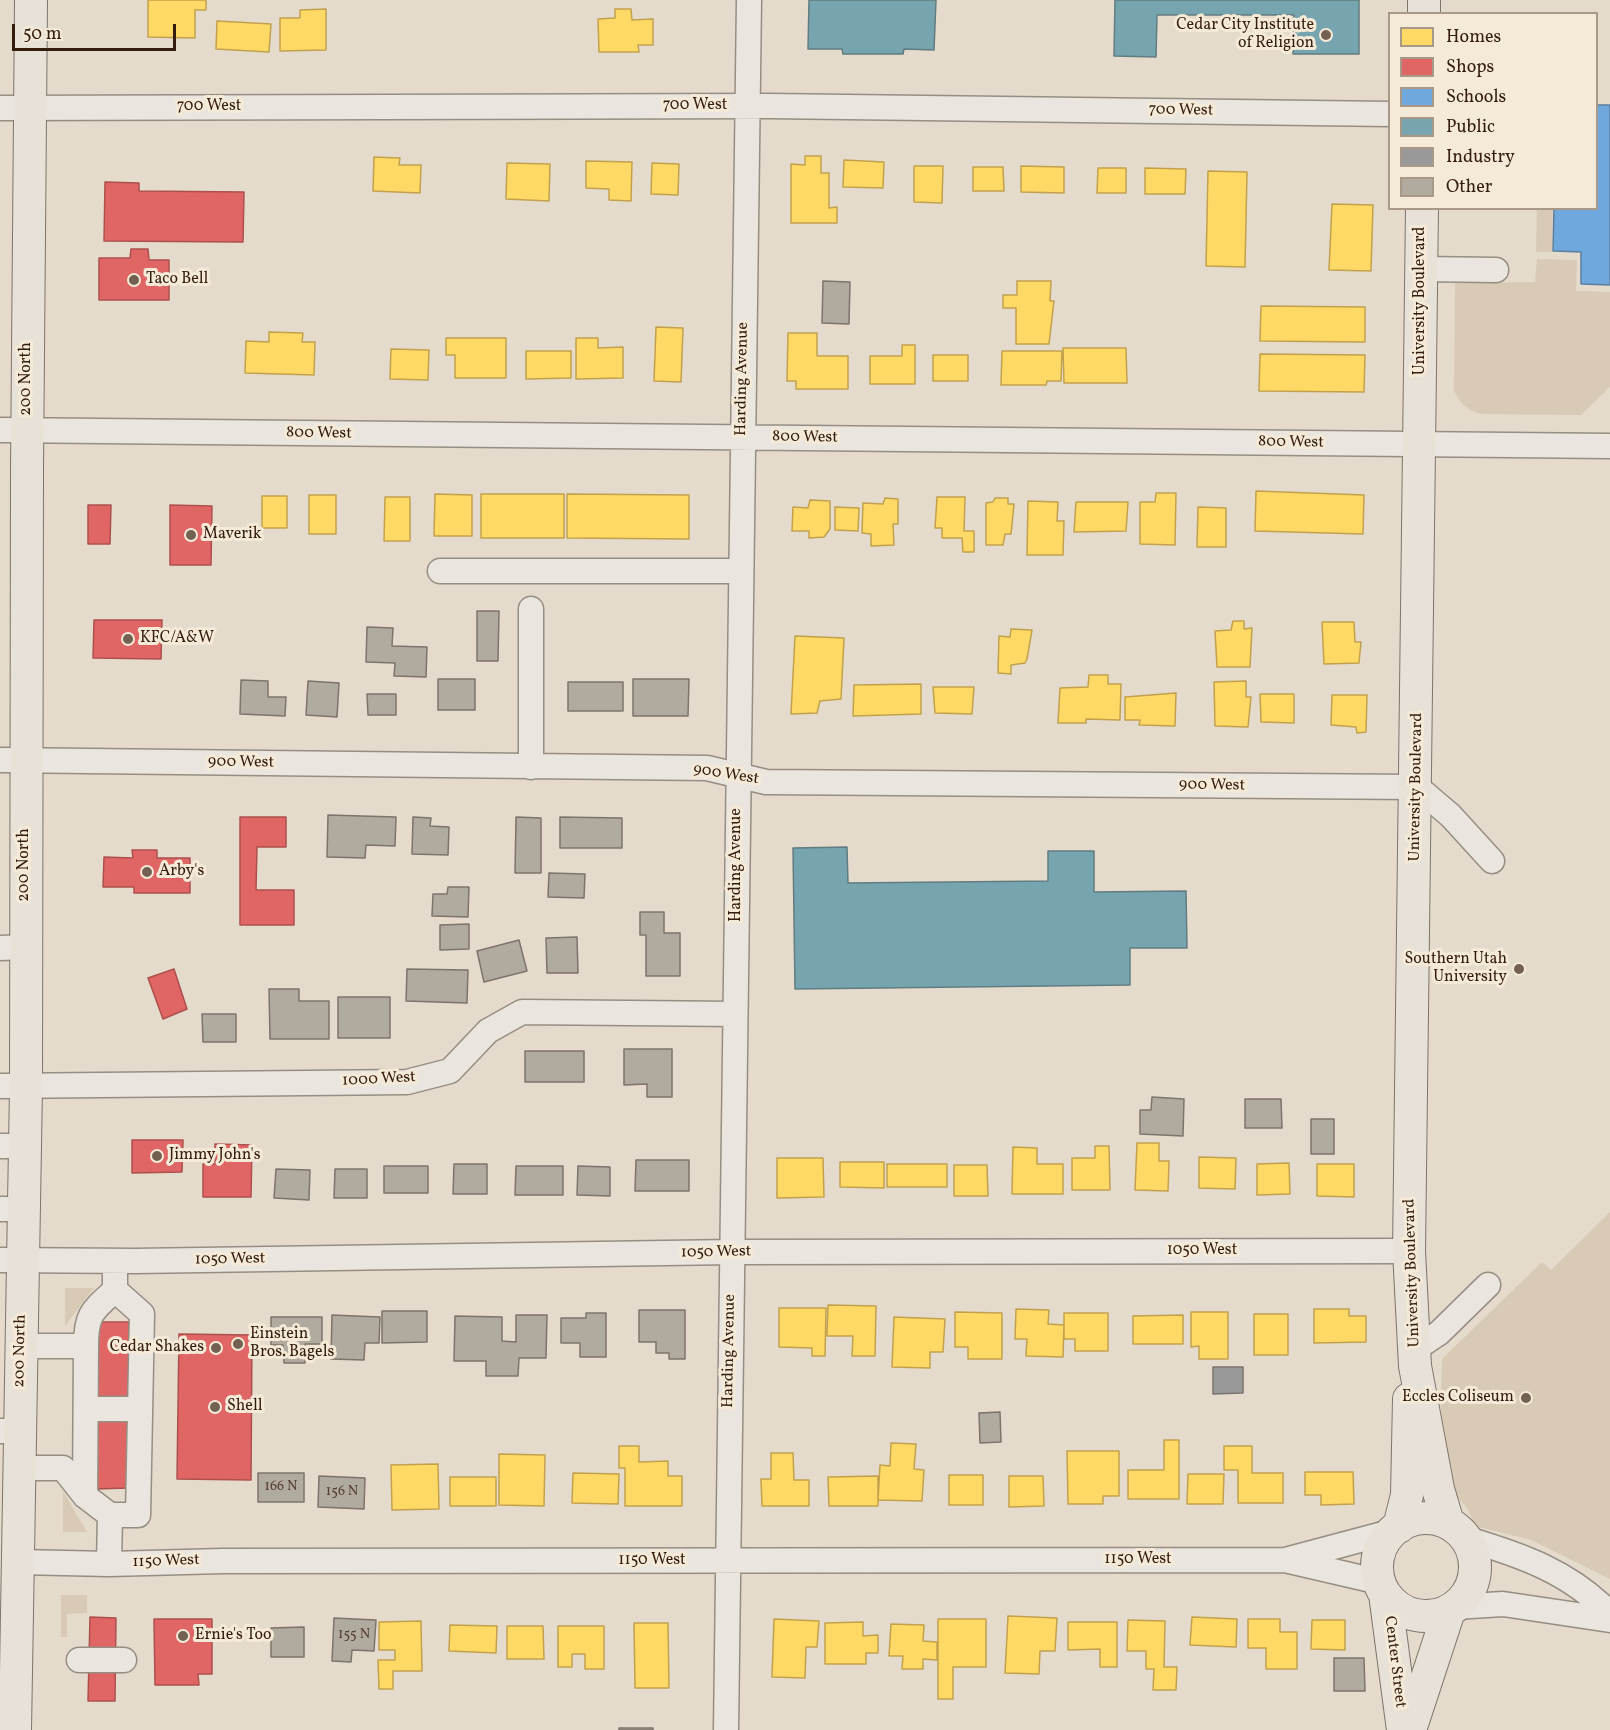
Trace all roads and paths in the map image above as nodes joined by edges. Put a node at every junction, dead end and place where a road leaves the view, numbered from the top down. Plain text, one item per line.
1 (31, 0) edge
2 (749, 0) edge
3 (747, 106) junction
4 (15, 108) edge
5 (1388, 114) edge
6 (1422, 210) edge
7 (1421, 269) junction
8 (1496, 270) dead end
9 (14, 430) edge
10 (742, 438) junction
11 (1420, 445) junction
12 (1610, 447) edge
13 (440, 571) dead end
14 (739, 571) junction
15 (531, 609) dead end
16 (13, 760) edge
17 (531, 766) junction
18 (737, 776) junction
19 (1417, 788) junction
20 (1492, 861) dead end
21 (13, 948) edge
22 (735, 1014) junction
23 (13, 1087) edge
24 (12, 1146) edge
25 (12, 1209) edge
26 (1409, 1251) junction
27 (732, 1252) junction
28 (11, 1260) edge
29 (115, 1261) junction
30 (1488, 1285) dead end
31 (115, 1290) junction
32 (21, 1346) junction
33 (86, 1346) junction
34 (1415, 1357) junction
35 (86, 1409) junction
36 (140, 1409) junction
37 (9, 1431) edge
38 (12, 1487) edge
39 (85, 1496) junction
40 (110, 1515) junction
41 (1396, 1529) junction
42 (1457, 1531) junction
43 (1285, 1560) junction
44 (727, 1561) junction
45 (109, 1564) junction
46 (12, 1574) edge
47 (1382, 1588) junction
48 (1452, 1609) junction
49 (1610, 1614) edge
50 (1610, 1620) edge
51 (79, 1660) dead end
52 (124, 1660) dead end
53 (15, 1730) edge
54 (726, 1730) edge
55 (1403, 1730) edge
56 (1410, 1730) edge

1 - 4 main road, 200 North
2 - 3 street, Harding Avenue
3 - 4 street, 700 West
3 - 5 street, 700 West
3 - 10 street, Harding Avenue
4 - 9 main road, 200 North
6 - 7 main road, University Boulevard
7 - 8 street
7 - 11 main road, University Boulevard
9 - 10 street, 800 West
9 - 16 main road, 200 North
10 - 11 street, 800 West
10 - 14 street, Harding Avenue
11 - 12 street, 800 West
11 - 19 main road, University Boulevard
13 - 14 street
14 - 18 street, Harding Avenue
15 - 17 street
16 - 17 street, 900 West
16 - 21 main road, 200 North
17 - 18 street, 900 West
18 - 19 street, 900 West
18 - 22 street, Harding Avenue
19 - 20 street
19 - 26 main road, University Boulevard
21 - 23 main road, 200 North
22 - 23 street, 1000 West
22 - 27 street, Harding Avenue
23 - 24 main road, 200 North
24 - 25 main road, 200 North
25 - 28 main road, 200 North
26 - 27 street, 1050 West
26 - 34 main road, University Boulevard
27 - 29 street, 1050 West
27 - 44 street, Harding Avenue
28 - 29 street, 1050 West
28 - 32 main road, 200 North
29 - 31 street
30 - 34 street
31 - 33 street
31 - 36 street
32 - 33 street
32 - 37 main road, 200 North
33 - 35 street
34 - 41 main road, University Boulevard
34 - 42 main road, University Boulevard
35 - 36 street
35 - 39 street
36 - 40 street
37 - 38 main road, 200 North
38 - 39 street
38 - 46 main road, 200 North
39 - 40 street
40 - 45 street
41 - 42 main road
41 - 43 street, 1150 West
41 - 47 main road
42 - 48 main road
42 - 49 street
43 - 44 street, 1150 West
43 - 47 street, 1150 West
44 - 45 street, 1150 West
44 - 54 street, Harding Avenue
45 - 46 street, 1150 West
46 - 53 main road, 200 North
47 - 48 main road
47 - 55 main road, Center Street
48 - 50 street
48 - 56 main road, Center Street
51 - 52 street

